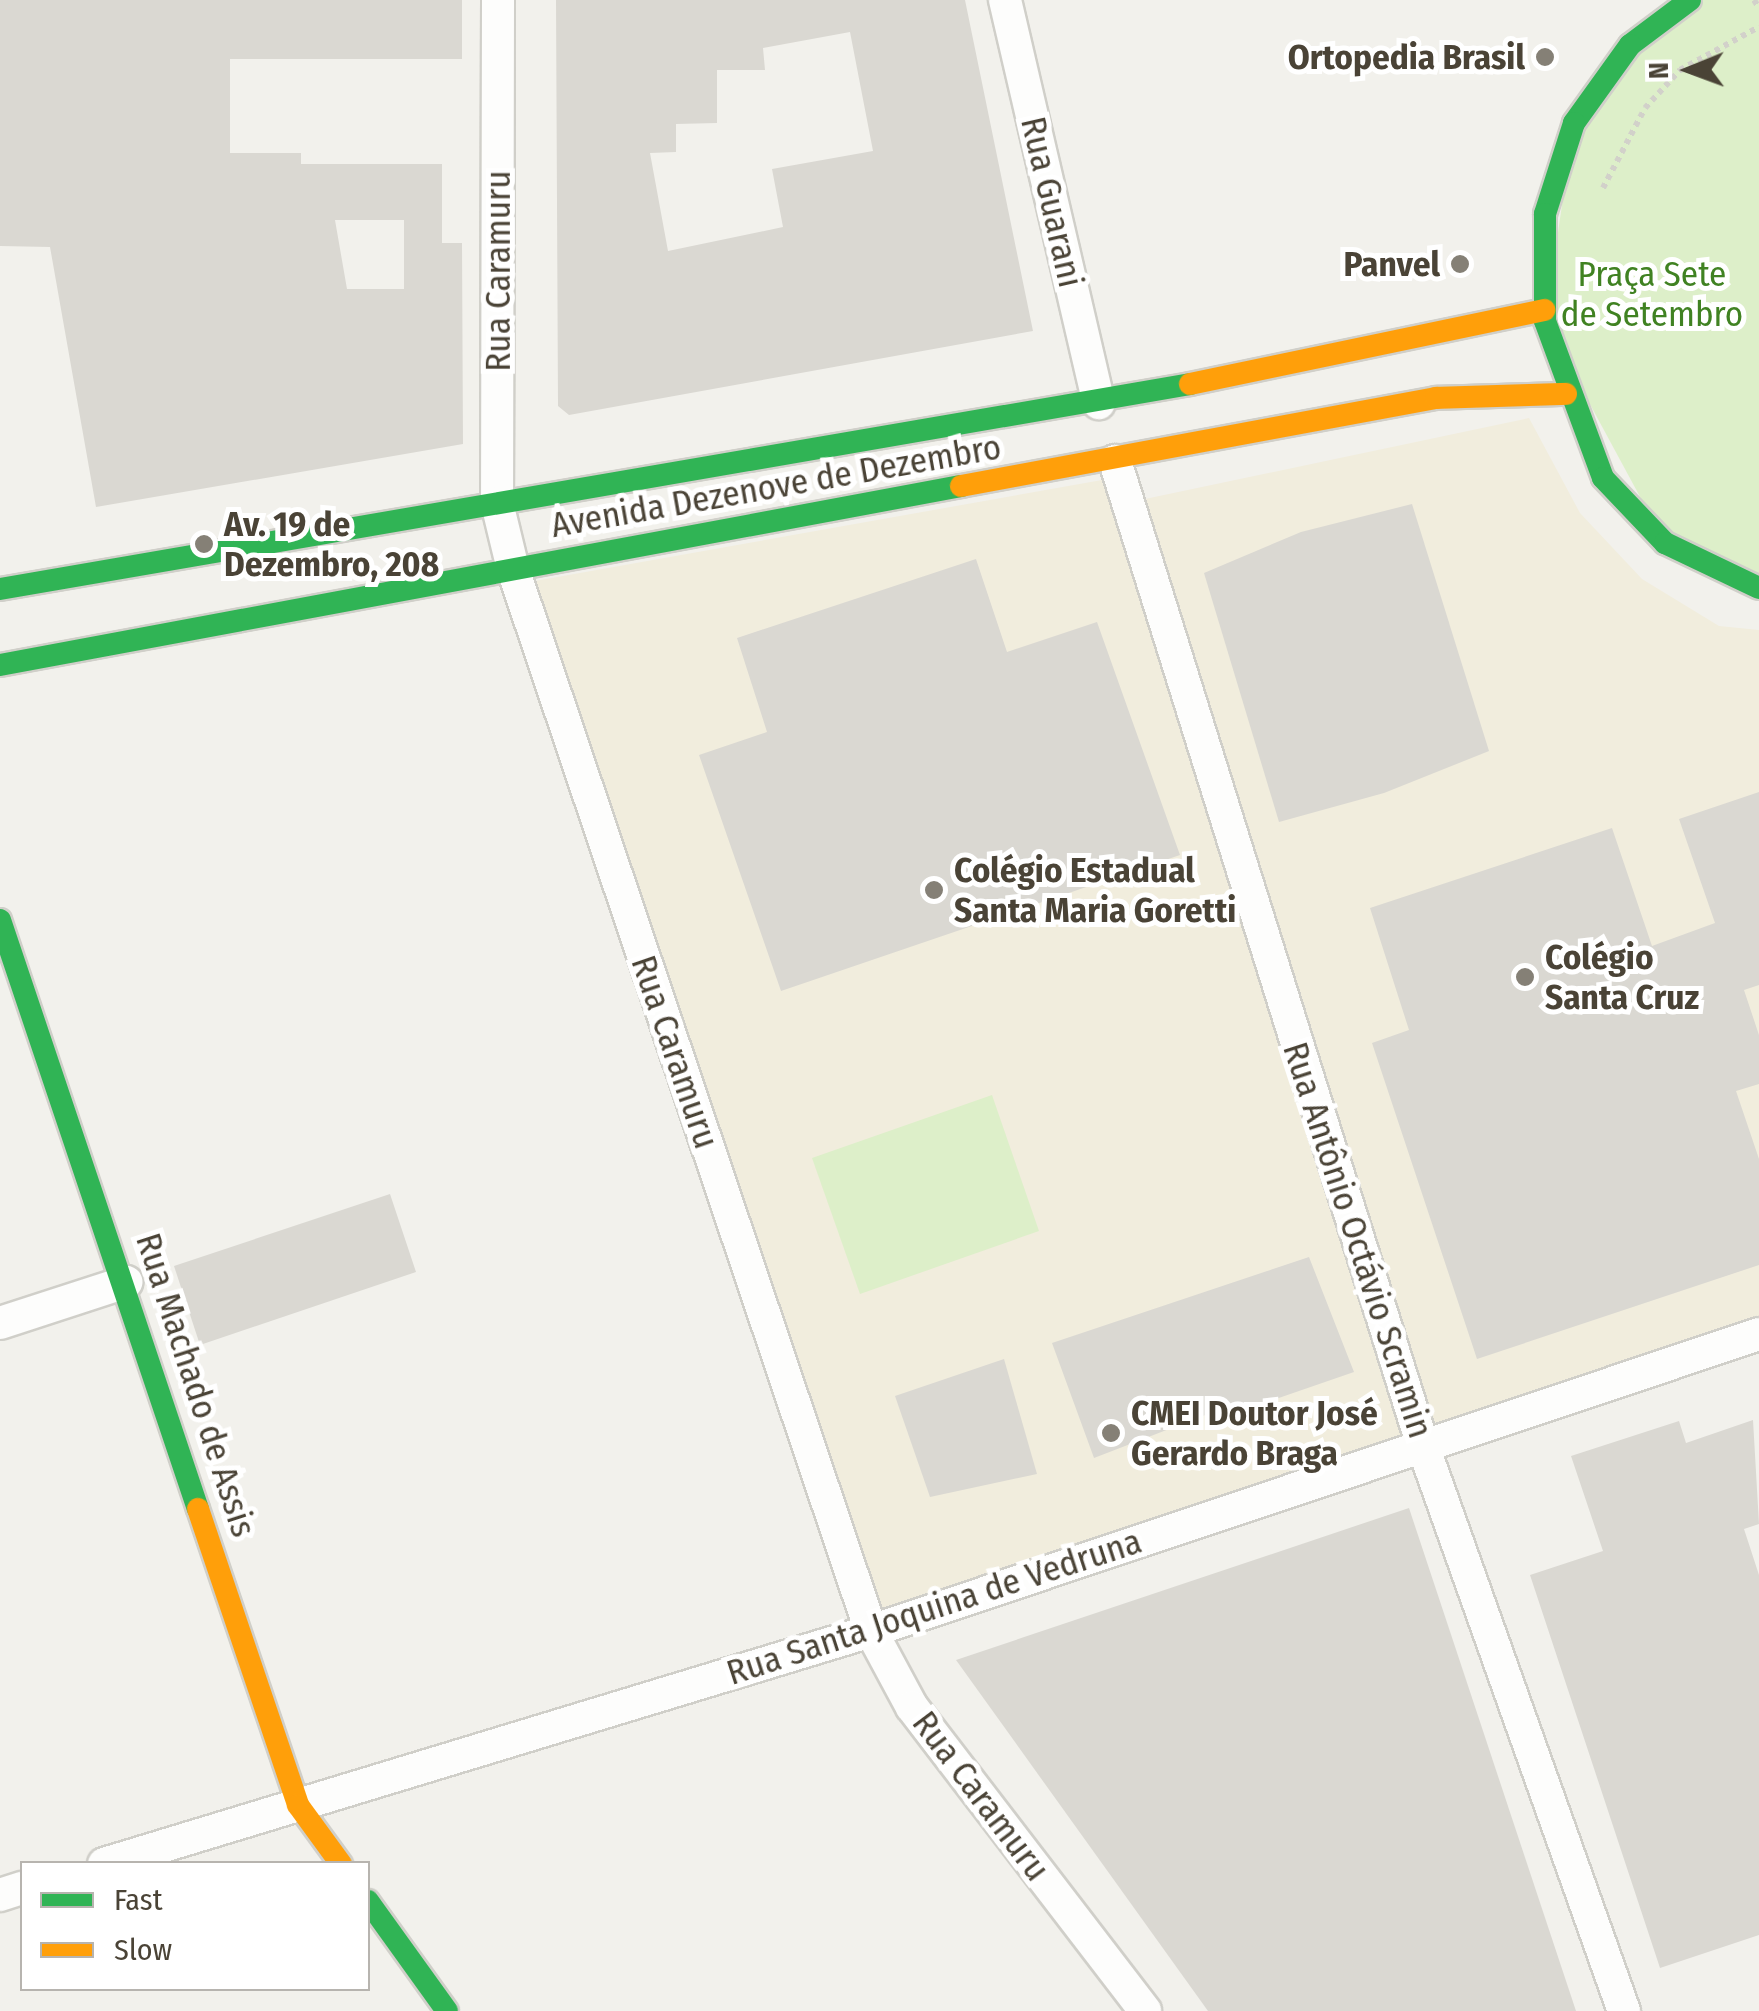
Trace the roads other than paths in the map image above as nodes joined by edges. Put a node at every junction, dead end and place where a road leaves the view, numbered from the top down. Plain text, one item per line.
1 (498, 0) edge
2 (1005, 0) edge
3 (1690, 0) edge
4 (1544, 310) junction
5 (1566, 394) junction
6 (1099, 403) junction
7 (1115, 462) junction
8 (497, 504) junction
9 (513, 569) junction
10 (1759, 588) edge
11 (0, 589) edge
12 (0, 665) edge
13 (0, 920) edge
14 (126, 1282) junction
15 (0, 1324) edge
16 (1759, 1334) edge
17 (1423, 1446) junction
18 (870, 1630) junction
19 (298, 1805) junction
20 (114, 1861) edge
21 (339, 1861) edge
22 (370, 1904) edge
23 (447, 2011) edge
24 (1145, 2011) edge
25 (1624, 2011) edge

1 - 8 street, Rua Caramuru
2 - 6 street, Rua Guarani
3 - 4 main road
4 - 5 main road
4 - 6 main road, Avenida Dezenove de Dezembro
5 - 7 main road, Avenida Dezenove de Dezembro
5 - 10 main road
6 - 8 main road, Avenida Dezenove de Dezembro
7 - 9 main road, Avenida Dezenove de Dezembro
7 - 17 street, Rua Antônio Octávio Scramin
8 - 9 street, Rua Caramuru
8 - 11 main road, Avenida Dezenove de Dezembro
9 - 12 main road, Avenida Dezenove de Dezembro
9 - 18 street, Rua Caramuru
13 - 14 main road, Rua Machado de Assis
14 - 15 street
14 - 19 main road, Rua Machado de Assis
16 - 17 street, Rua Santa Joquina de Vedruna
17 - 18 street, Rua Santa Joquina de Vedruna
17 - 25 street, Rua Antônio Octávio Scramin
18 - 19 street, Rua Santa Joquina de Vedruna
18 - 24 street, Rua Caramuru
19 - 20 street, Rua Santa Joquina de Vedruna
19 - 21 main road, Rua Machado de Assis
22 - 23 main road

